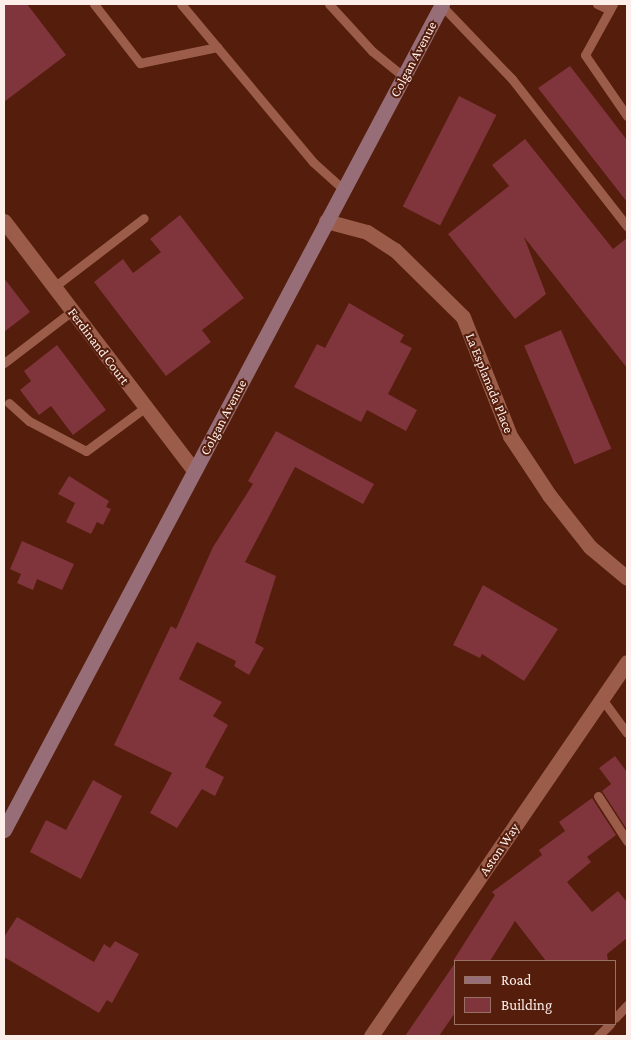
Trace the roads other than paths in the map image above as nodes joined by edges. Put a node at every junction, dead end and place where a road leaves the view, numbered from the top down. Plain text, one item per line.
1 (94, 4) edge
2 (181, 4) edge
3 (329, 4) edge
4 (597, 4) edge
5 (442, 5) edge
6 (611, 7) edge
7 (217, 47) junction
8 (404, 76) junction
9 (627, 116) edge
10 (343, 189) junction
11 (144, 218) dead end
12 (4, 221) edge
13 (326, 221) junction
14 (627, 226) edge
15 (54, 287) junction
16 (72, 311) junction
17 (4, 363) edge
18 (9, 403) dead end
19 (146, 408) junction
20 (194, 470) junction
21 (627, 578) edge
22 (627, 662) edge
23 (602, 699) junction
24 (627, 732) edge
25 (598, 796) dead end
26 (4, 830) edge
27 (627, 841) edge
28 (627, 1006) edge
29 (616, 1017) edge
30 (609, 1025) edge
31 (371, 1036) edge
32 (598, 1036) edge

1 - 7 lane
2 - 7 lane
3 - 8 lane
4 - 6 lane
5 - 8 main road, Colgan Avenue
5 - 14 lane
6 - 9 lane
7 - 10 lane
8 - 10 main road, Colgan Avenue
10 - 13 main road, Colgan Avenue
11 - 15 lane
12 - 15 street, Ferdinand Court
13 - 20 main road, Colgan Avenue
13 - 21 street, La Esplanada Place
15 - 16 street, Ferdinand Court
16 - 17 lane
16 - 19 street, Ferdinand Court
18 - 19 lane
19 - 20 street, Ferdinand Court
20 - 26 main road, Colgan Avenue
22 - 23 street, Aston Way
23 - 24 lane
23 - 31 street, Aston Way
25 - 27 lane
28 - 29 lane
30 - 32 lane

